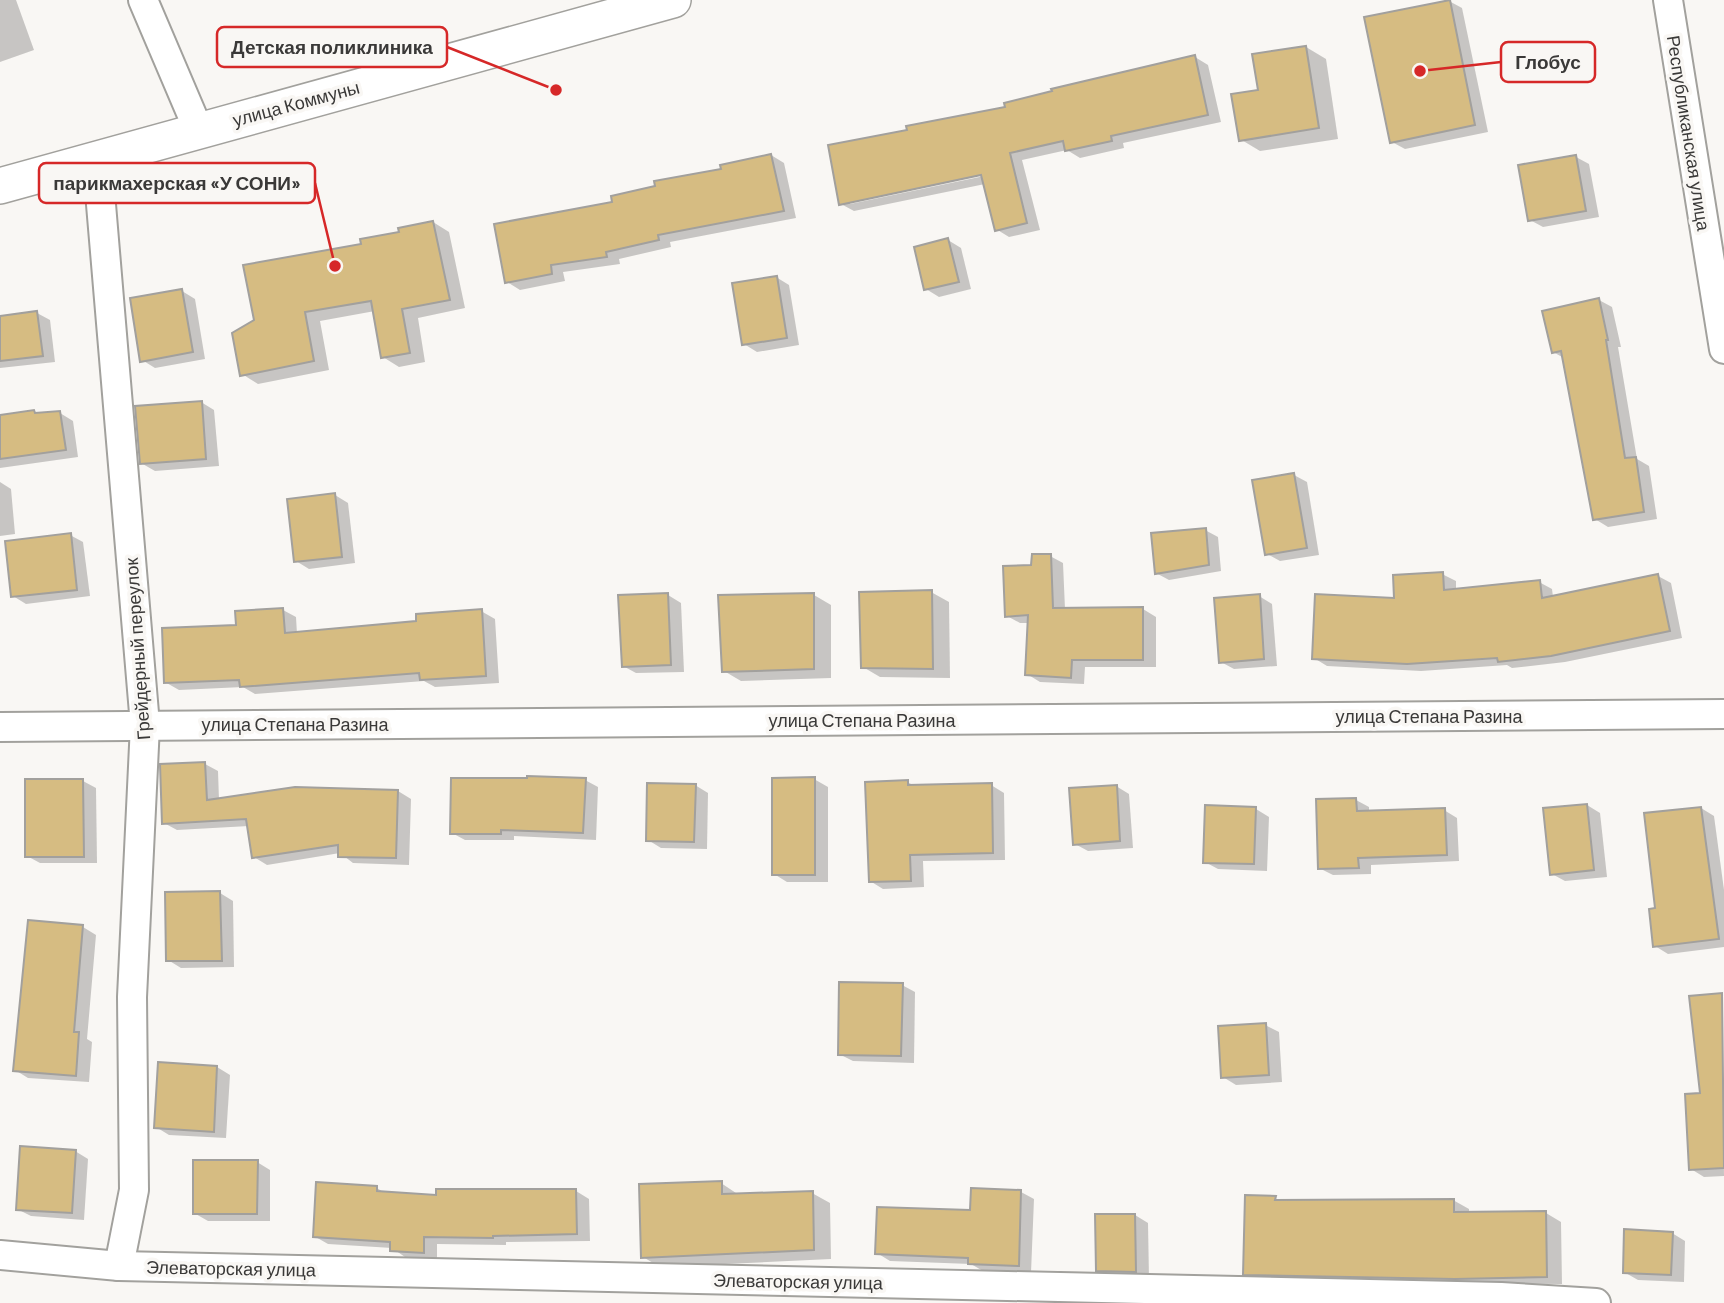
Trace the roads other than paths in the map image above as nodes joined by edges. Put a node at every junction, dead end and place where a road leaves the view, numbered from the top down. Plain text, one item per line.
1 (143, 0) edge
2 (674, 0) edge
3 (1668, 0) edge
4 (198, 129) junction
5 (97, 158) junction
6 (0, 186) edge
7 (1724, 349) edge
8 (1724, 714) edge
9 (145, 725) junction
10 (0, 727) edge
11 (0, 1255) edge
12 (119, 1266) junction
13 (1596, 1303) edge

1 - 4 street
2 - 4 street, улица Коммуны
3 - 7 street, Республиканская улица
4 - 5 street, улица Коммуны
5 - 6 street, улица Коммуны
5 - 9 street, Грейдерный переулок
8 - 9 street, улица Степана Разина
9 - 10 street, улица Степана Разина
9 - 12 street, Грейдерный переулок
11 - 12 street, Элеваторская улица
12 - 13 street, Элеваторская улица

